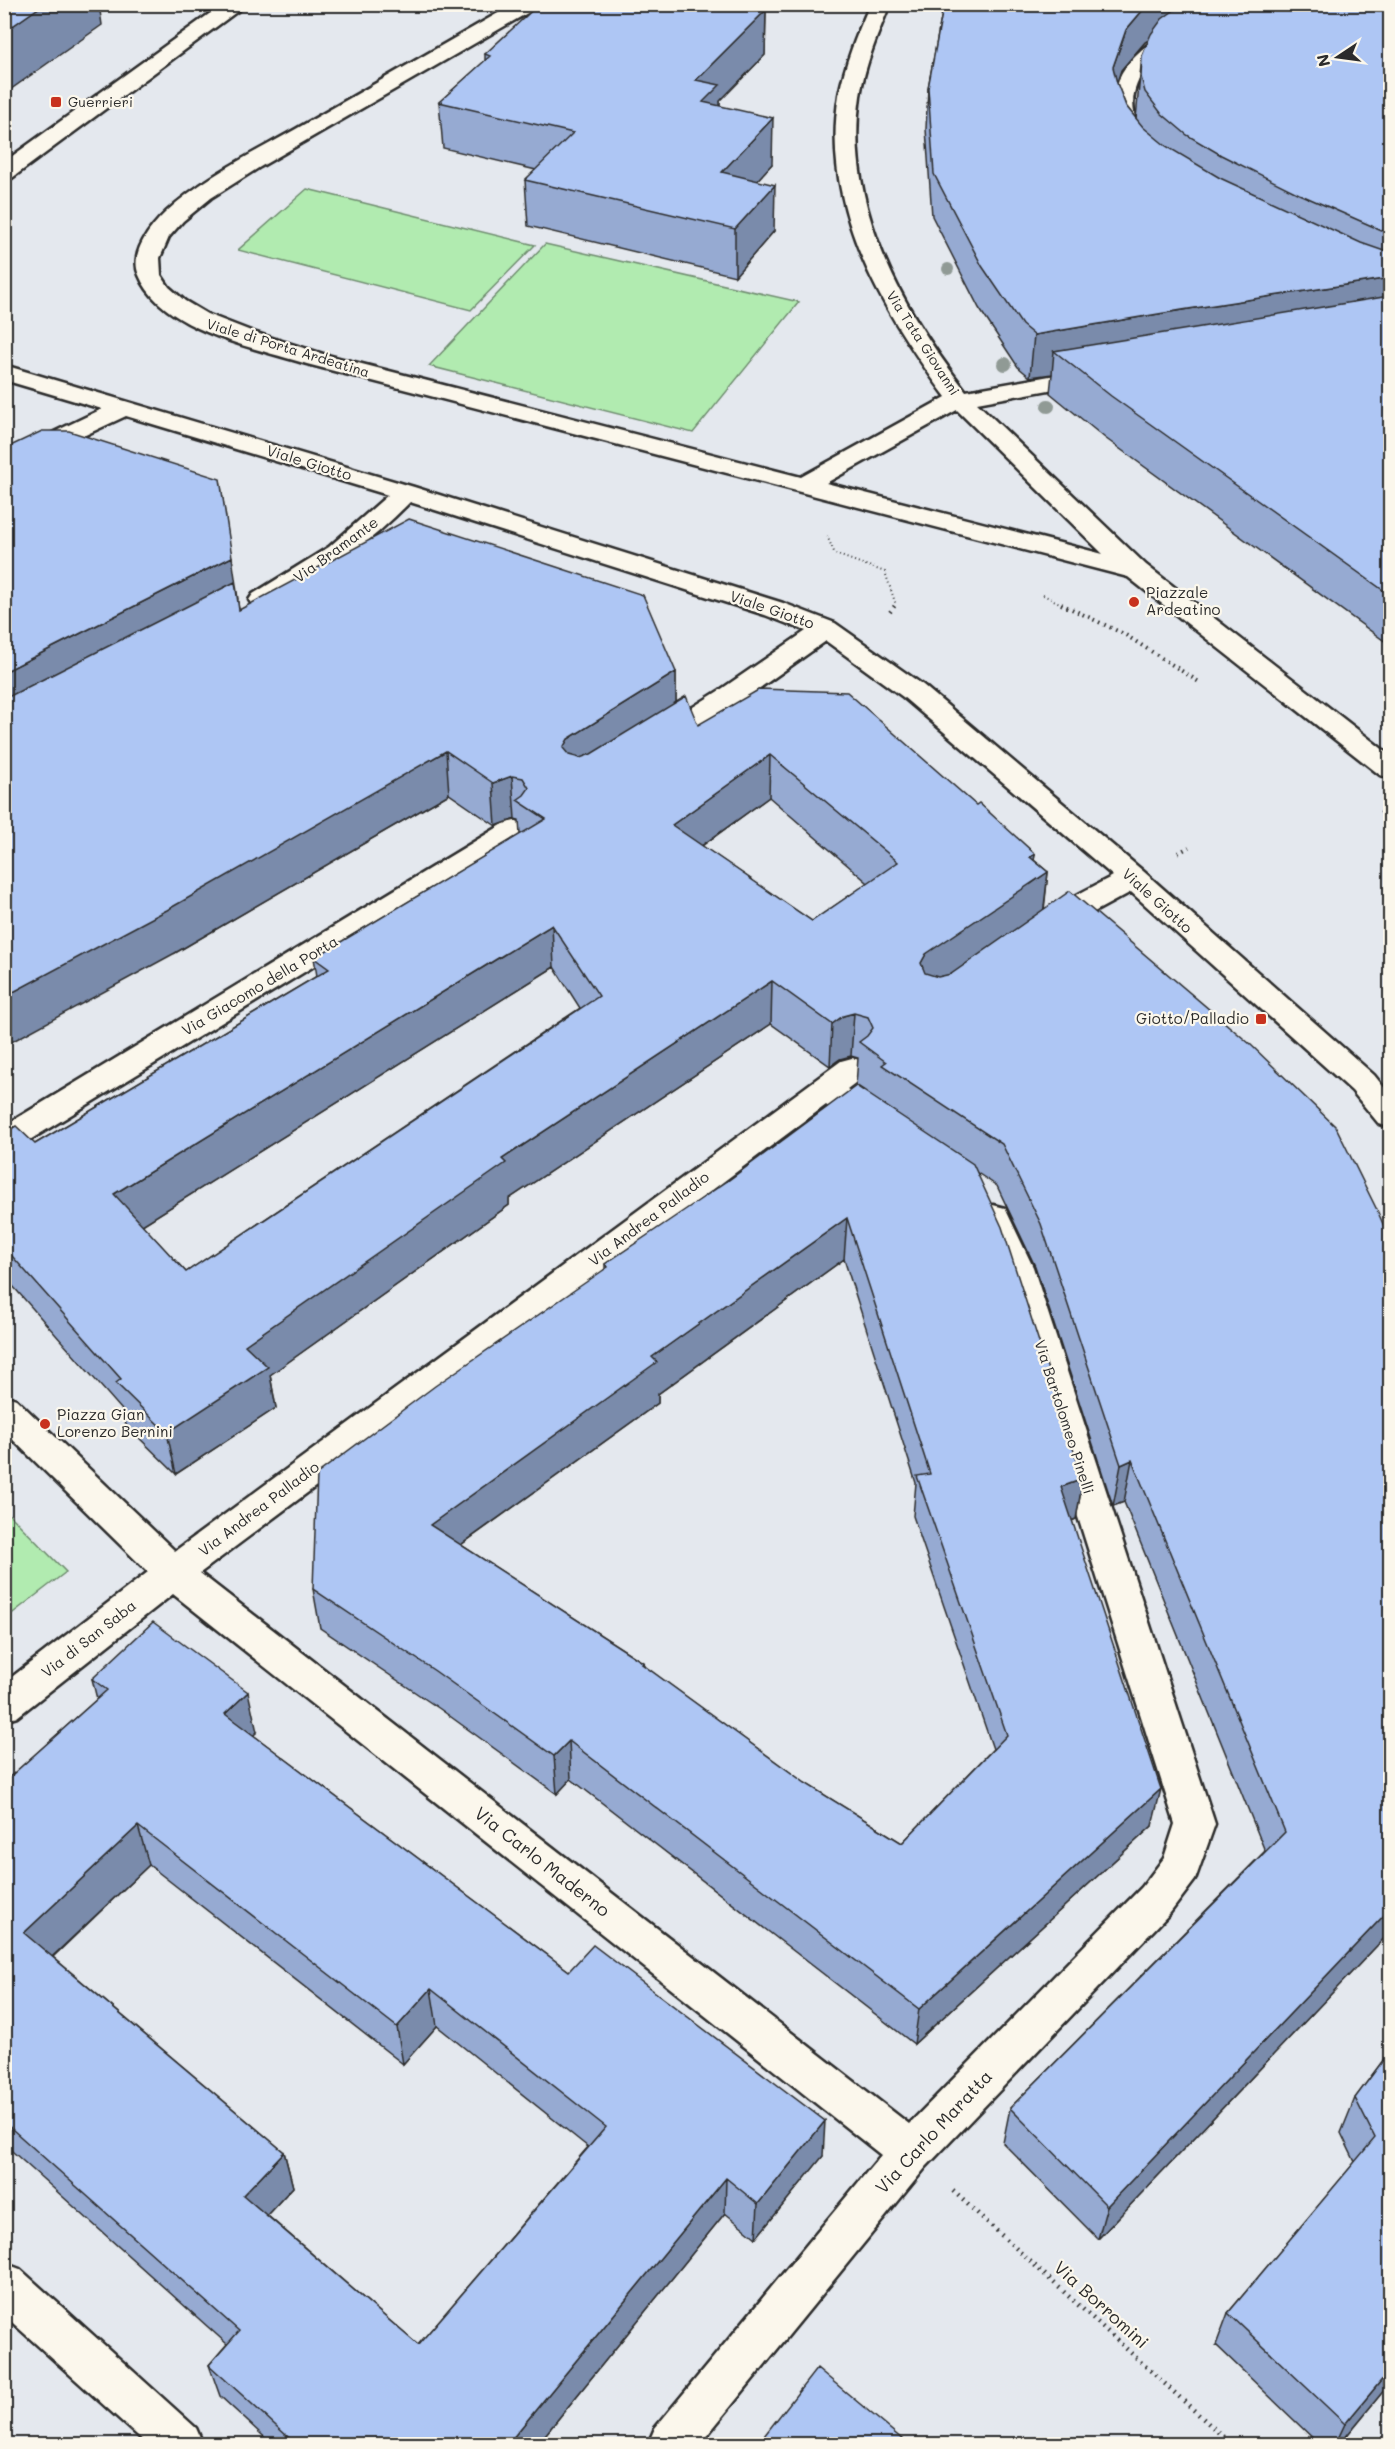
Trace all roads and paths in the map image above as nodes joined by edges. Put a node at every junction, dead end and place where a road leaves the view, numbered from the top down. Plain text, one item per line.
1 (237, 4) edge
2 (529, 4) edge
3 (855, 4) edge
4 (1253, 4) edge
5 (879, 7) edge
6 (1143, 156) edge
7 (4, 173) edge
8 (1119, 371) edge
9 (4, 372) edge
10 (960, 399) junction
11 (123, 408) junction
12 (4, 466) edge
13 (803, 486) junction
14 (405, 492) junction
15 (835, 554) dead end
16 (1137, 571) junction
17 (1038, 592) dead end
18 (890, 612) dead end
19 (237, 613) edge
20 (826, 629) junction
21 (1199, 682) dead end
22 (631, 758) edge
23 (1390, 769) edge
24 (1375, 806) dead end
25 (1390, 820) edge
26 (515, 830) dead end
27 (1133, 878) junction
28 (1024, 946) edge
29 (852, 1069) dead end
30 (825, 1089) junction
31 (1390, 1116) edge
32 (4, 1141) edge
33 (904, 1142) edge
34 (973, 1189) edge
35 (4, 1409) edge
36 (173, 1573) junction
37 (4, 1705) edge
38 (1195, 1824) joint
39 (911, 2152) junction
40 (951, 2188) dead end
41 (4, 2285) edge
42 (180, 2445) edge
43 (671, 2445) edge
44 (1231, 2445) edge

1 - 7 street
2 - 13 street, Viale di Porta Ardeatina
3 - 5 street
4 - 6 street
5 - 10 street, Via Tata Giovanni
8 - 10 street
9 - 11 street, Viale Giotto
10 - 13 street
10 - 16 street
11 - 12 street
11 - 14 street, Viale Giotto
13 - 16 street
14 - 19 street, Via Bramante
14 - 20 street, Viale Giotto
15 - 18 path
16 - 23 street
17 - 21 path
20 - 22 street
20 - 27 street, Viale Giotto
24 - 25 path
26 - 32 street, Via Giacomo della Porta
27 - 28 street
27 - 31 street, Viale Giotto
29 - 30 street, Via Andrea Palladio
30 - 33 street
30 - 36 street, Via Andrea Palladio
34 - 38 street, Via Bartolomeo Pinelli
35 - 36 street
36 - 37 street, Via di San Saba
36 - 39 street, Via Carlo Maderno
38 - 39 street, Via Carlo Maratta
39 - 43 street, Via Carlo Maratta
40 - 44 path, Via Borromini
41 - 42 street

